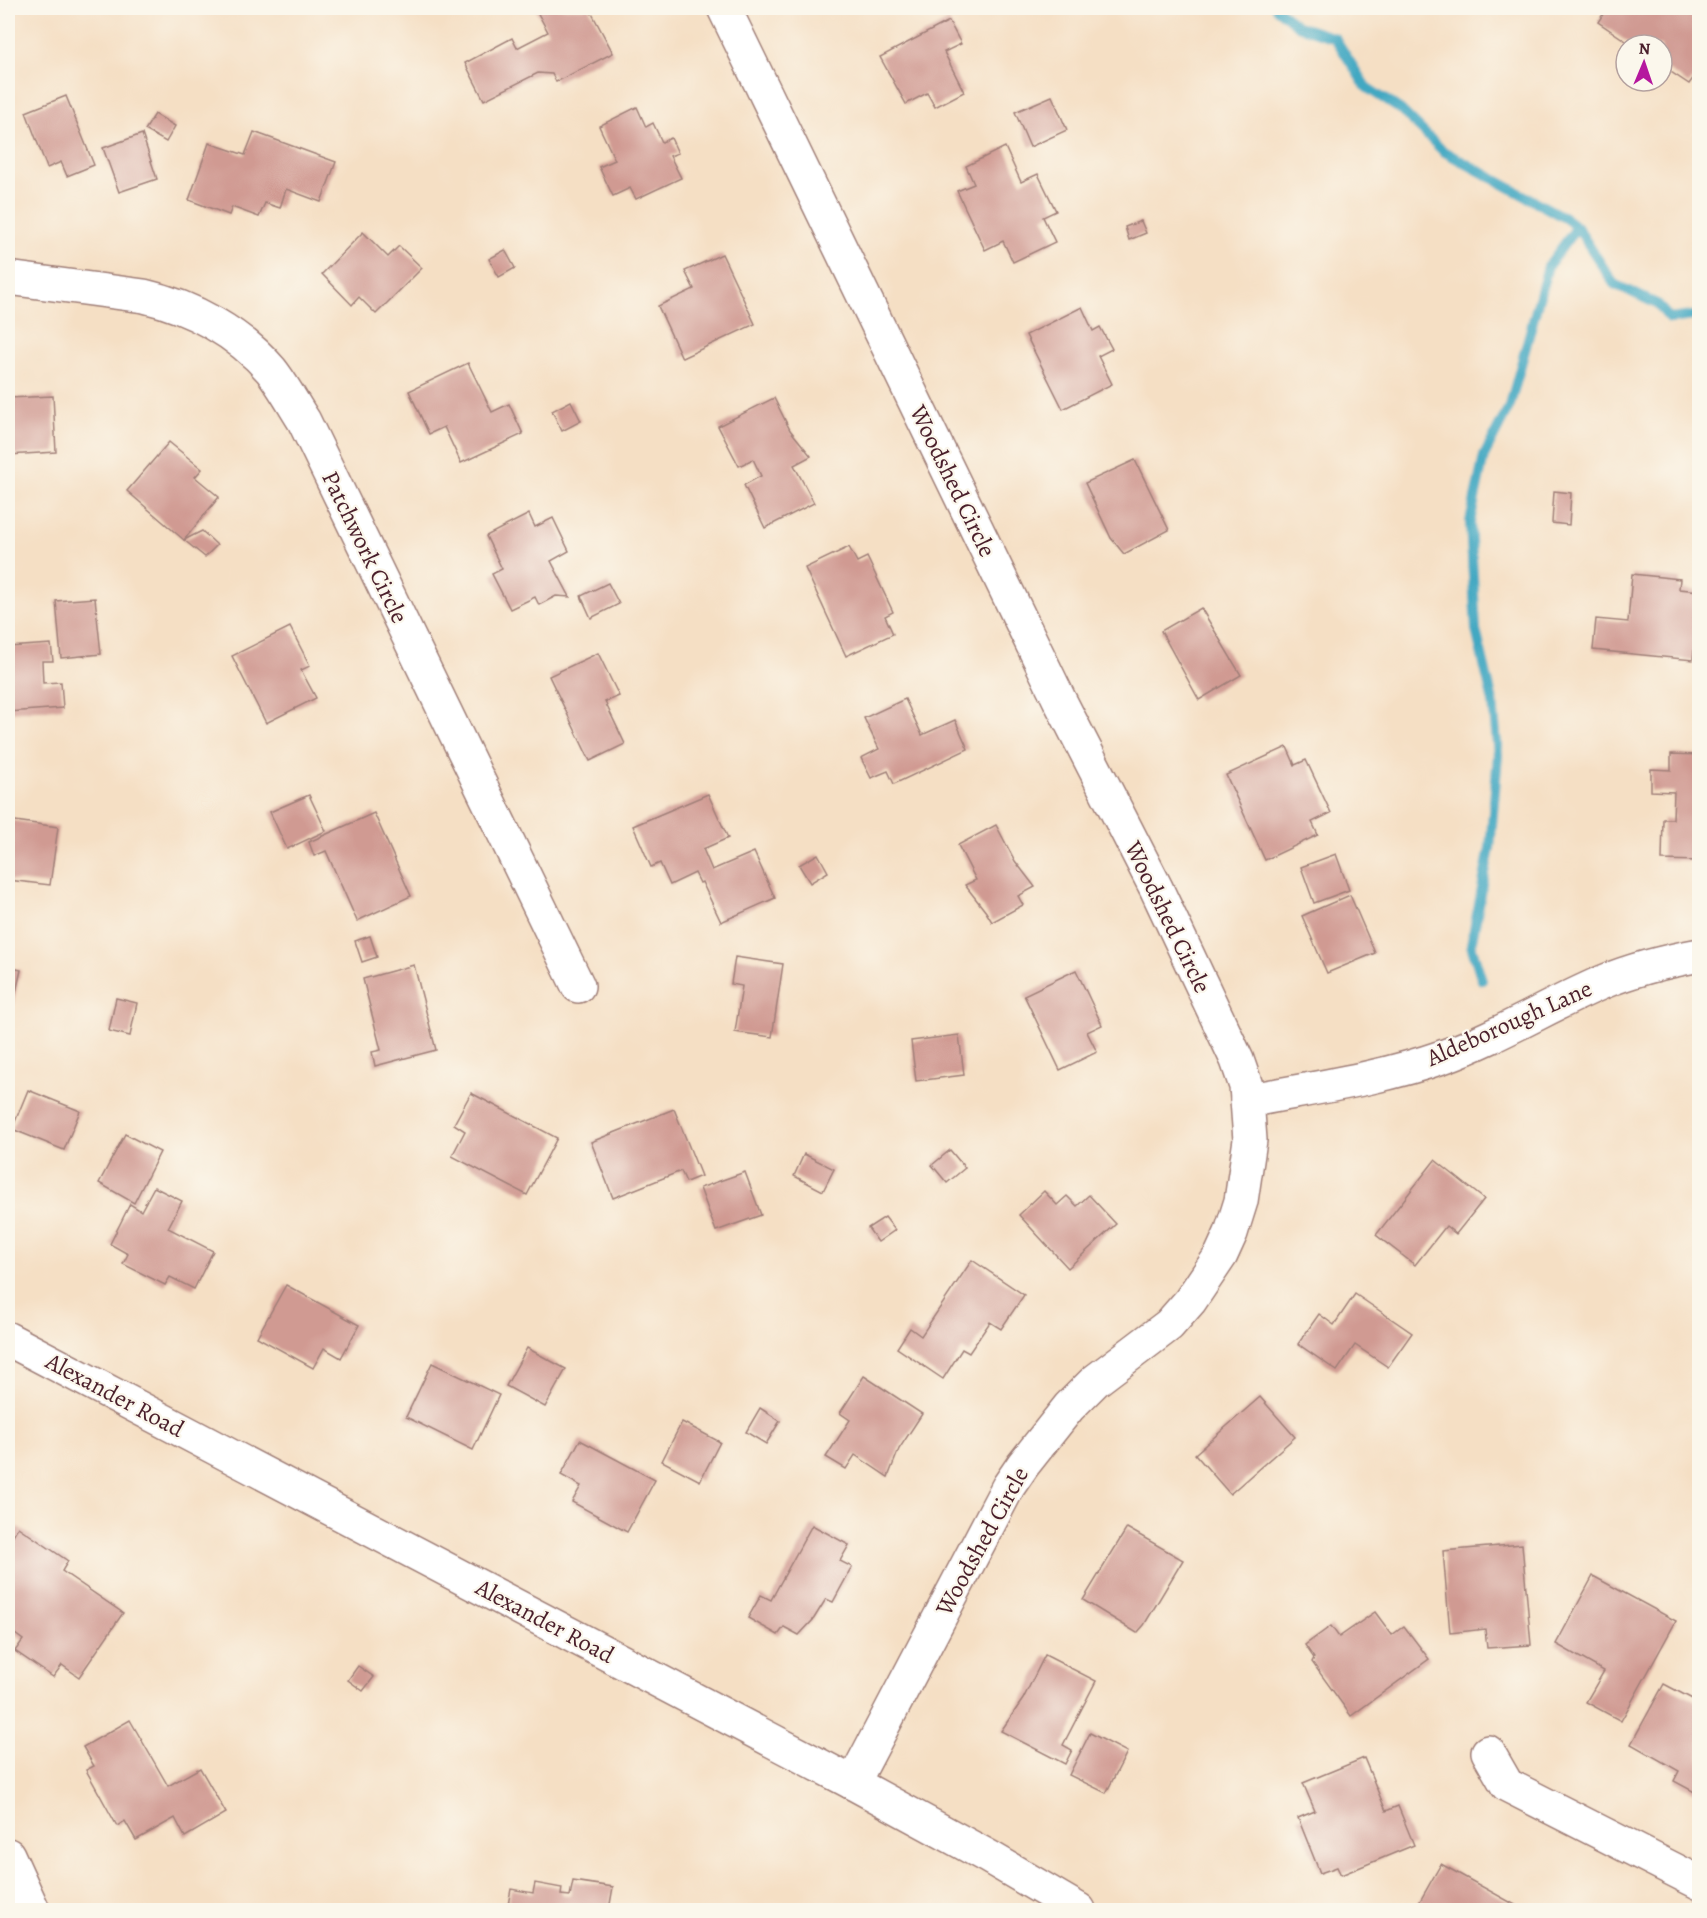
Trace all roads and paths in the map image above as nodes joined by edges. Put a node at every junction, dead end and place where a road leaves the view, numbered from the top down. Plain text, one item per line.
1 (724, 8) edge
2 (8, 278) edge
3 (1700, 955) edge
4 (578, 986) dead end
5 (1247, 1101) junction
6 (8, 1339) edge
7 (1488, 1752) dead end
8 (853, 1783) junction
9 (8, 1855) edge
10 (1700, 1883) edge
11 (33, 1911) edge
12 (1079, 1911) edge

1 - 5 street, Woodshed Circle
2 - 4 street, Patchwork Circle
3 - 5 street, Aldeborough Lane
5 - 8 street, Woodshed Circle
6 - 8 street, Alexander Road
7 - 10 street
8 - 12 street, Alexander Road
9 - 11 street

